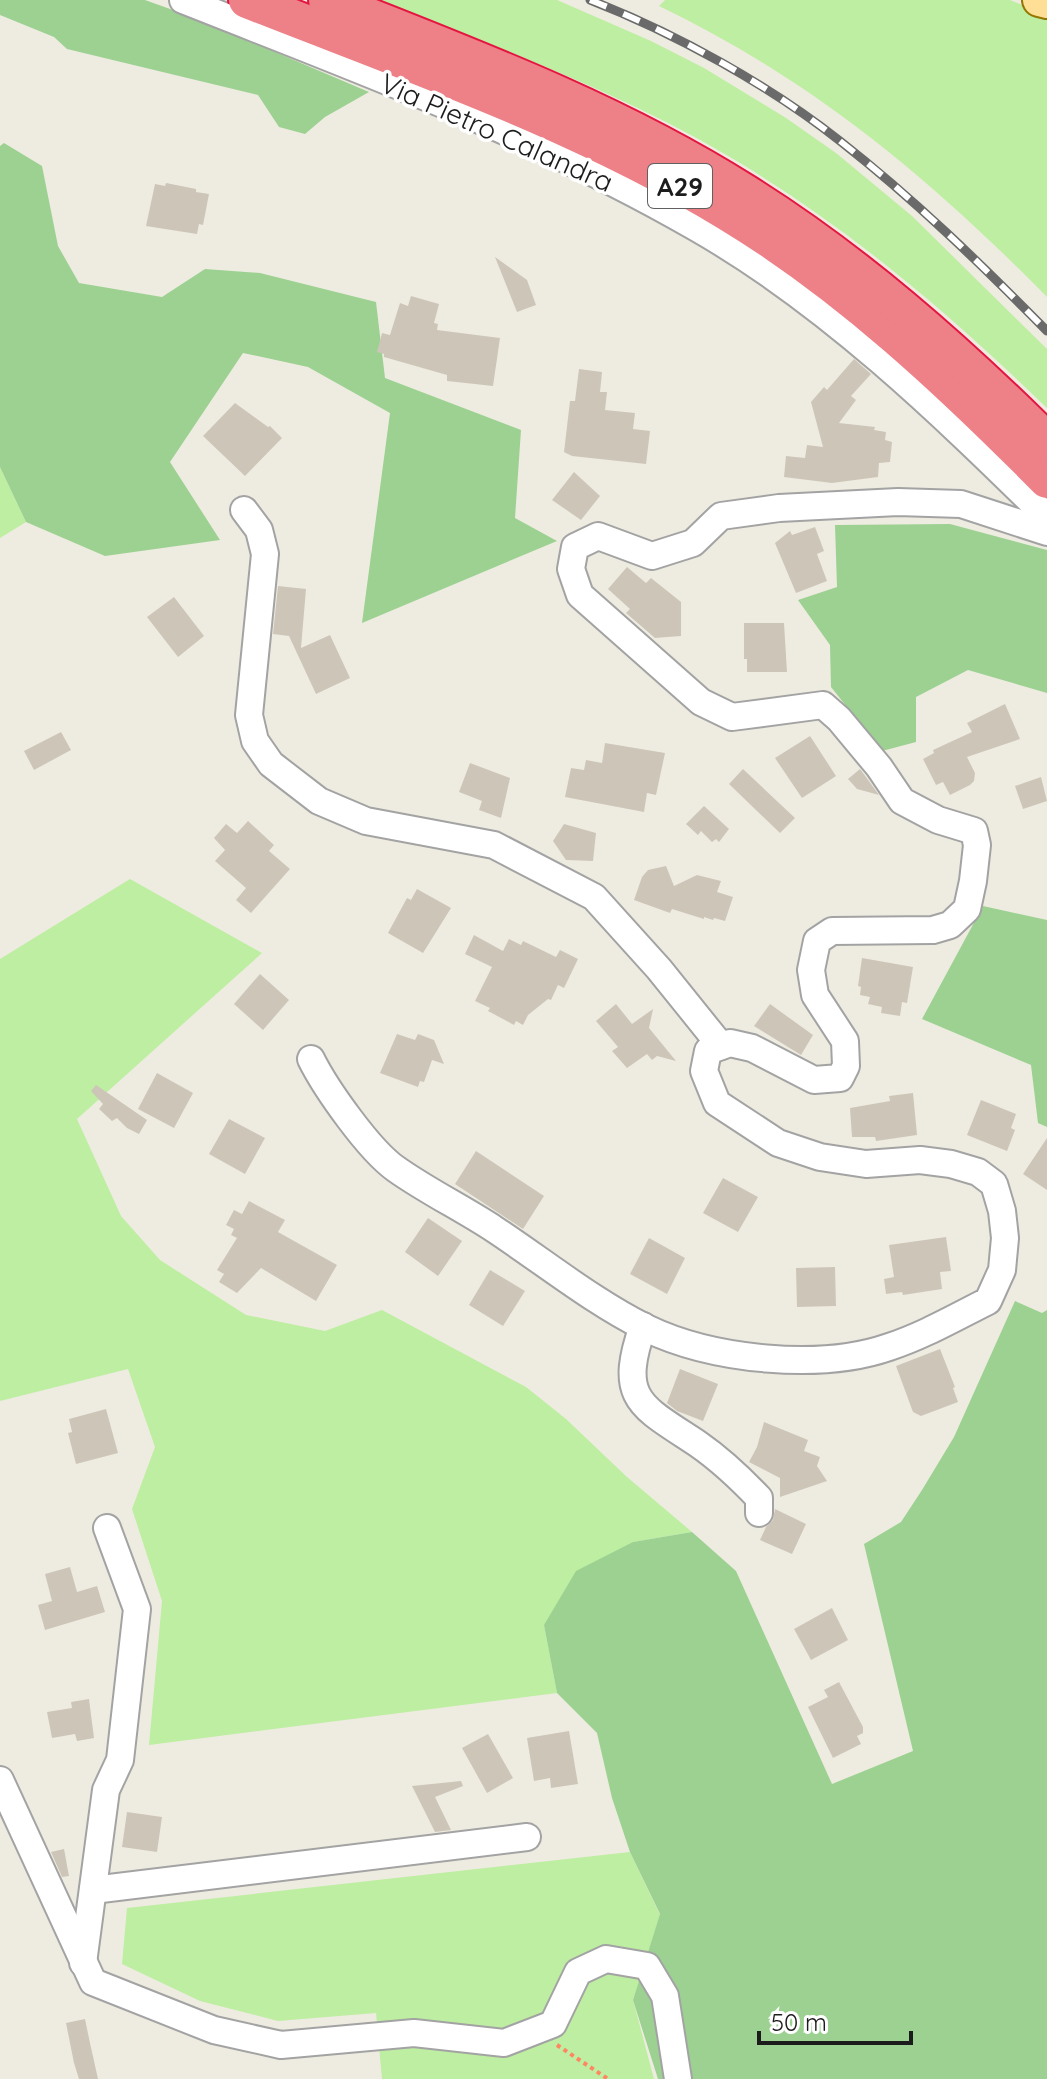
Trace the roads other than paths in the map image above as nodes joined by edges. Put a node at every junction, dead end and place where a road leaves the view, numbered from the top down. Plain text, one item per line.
1 (183, 0) edge
2 (247, 0) edge
3 (327, 0) edge
4 (1039, 0) edge
5 (1047, 2) edge
6 (1047, 441) edge
7 (1047, 480) edge
8 (244, 510) dead end
9 (1047, 517) edge
10 (1047, 532) edge
11 (721, 1046) junction
12 (311, 1059) dead end
13 (643, 1326) junction
14 (759, 1513) dead end
15 (107, 1528) dead end
16 (0, 1780) edge
17 (527, 1837) dead end
18 (93, 1890) junction
19 (83, 1963) junction
20 (678, 2079) edge

1 - 9 street, Via Pietro Calandra
2 - 7 highway, A29
3 - 6 highway, A29
4 - 5 main road
8 - 11 street
10 - 11 street
11 - 13 street
12 - 13 street
13 - 14 street
15 - 18 street
16 - 19 street
17 - 18 street
18 - 19 street
19 - 20 street

